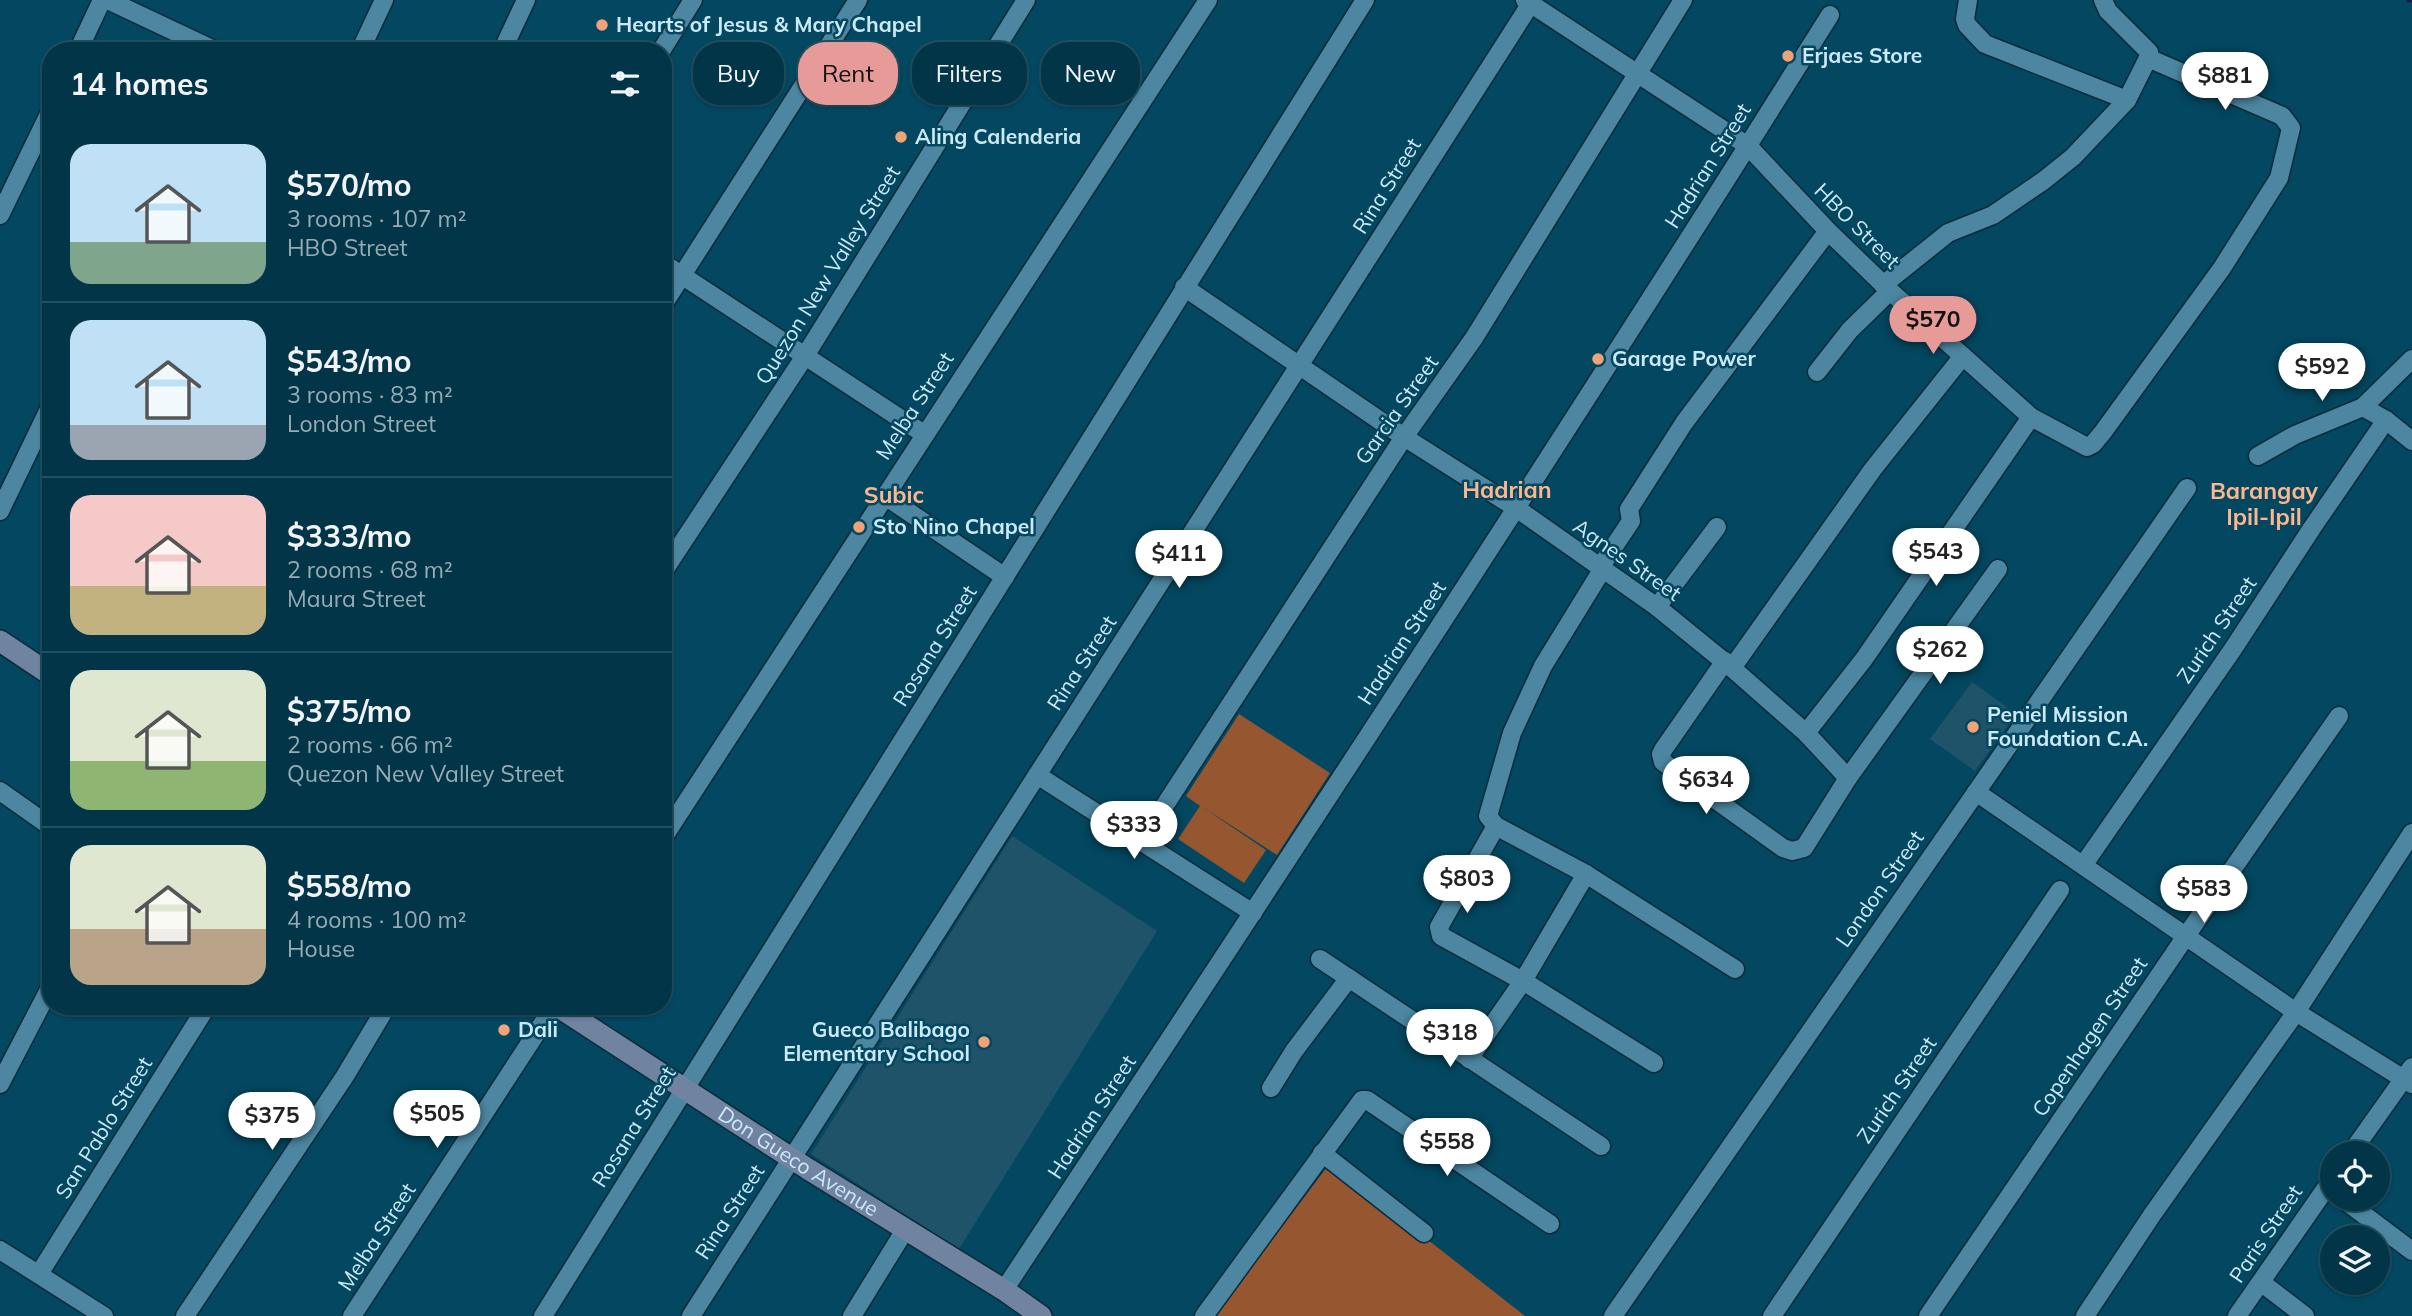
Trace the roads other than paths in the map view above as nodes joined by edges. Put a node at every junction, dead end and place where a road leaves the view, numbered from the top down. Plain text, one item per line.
1 (102, 0) edge
2 (108, 0) edge
3 (384, 0) edge
4 (526, 0) edge
5 (693, 0) edge
6 (858, 0) edge
7 (1026, 0) edge
8 (1208, 0) edge
9 (1365, 0) edge
10 (1683, 0) edge
11 (1968, 0) edge
12 (2103, 0) edge
13 (1530, 1) edge
14 (1830, 15) dead end
15 (82, 42) edge
16 (197, 42) edge
17 (364, 42) edge
18 (506, 42) edge
19 (667, 42) edge
20 (2148, 58) junction
21 (1636, 74) junction
22 (2127, 100) junction
23 (42, 146) edge
24 (1748, 146) junction
25 (0, 215) edge
26 (1828, 231) junction
27 (672, 269) edge
28 (682, 275) junction
29 (1184, 287) junction
30 (1886, 288) junction
31 (672, 291) edge
32 (805, 356) junction
33 (1963, 356) junction
34 (2412, 359) edge
35 (1299, 367) junction
36 (1817, 372) dead end
37 (2363, 407) junction
38 (2031, 417) junction
39 (2386, 420) junction
40 (42, 424) edge
41 (924, 434) junction
42 (1404, 437) junction
43 (2412, 441) edge
44 (2258, 456) dead end
45 (2186, 488) dead end
46 (885, 496) junction
47 (1516, 508) junction
48 (0, 511) edge
49 (1717, 527) dead end
50 (672, 558) edge
51 (1998, 569) dead end
52 (1602, 570) junction
53 (1005, 577) junction
54 (1657, 607) junction
55 (0, 641) edge
56 (1729, 665) junction
57 (42, 669) edge
58 (2339, 716) dead end
59 (1806, 733) junction
60 (1037, 775) junction
61 (1848, 778) junction
62 (1976, 792) junction
63 (2, 797) edge
64 (42, 821) edge
65 (672, 824) edge
66 (1496, 826) junction
67 (2412, 833) edge
68 (1141, 842) junction
69 (2084, 864) junction
70 (1586, 874) junction
71 (2060, 890) dead end
72 (1253, 914) junction
73 (2186, 936) junction
74 (1320, 959) dead end
75 (1735, 969) dead end
76 (1349, 978) junction
77 (1523, 981) junction
78 (42, 1003) edge
79 (2296, 1012) junction
80 (201, 1015) edge
81 (382, 1015) edge
82 (550, 1015) edge
83 (570, 1015) edge
84 (1469, 1059) junction
85 (1654, 1063) dead end
86 (2409, 1076) edge
87 (0, 1084) edge
88 (685, 1088) junction
89 (1270, 1088) dead end
90 (2360, 1141) edge
91 (1601, 1146) dead end
92 (1322, 1153) junction
93 (792, 1158) junction
94 (2320, 1201) edge
95 (2359, 1211) edge
96 (1550, 1224) dead end
97 (905, 1230) junction
98 (1424, 1233) dead end
99 (0, 1250) edge
100 (2412, 1251) edge
101 (39, 1274) junction
102 (2262, 1283) junction
103 (1004, 1290) junction
104 (104, 1316) edge
105 (185, 1316) edge
106 (352, 1316) edge
107 (543, 1316) edge
108 (691, 1316) edge
109 (852, 1316) edge
110 (1041, 1316) edge
111 (1203, 1316) edge
112 (1613, 1316) edge
113 (1772, 1316) edge
114 (1928, 1316) edge
115 (2085, 1316) edge
116 (2237, 1316) edge
117 (2305, 1316) edge

1 - 15 street
2 - 16 street
3 - 17 street
4 - 18 street
5 - 19 street
6 - 28 street
7 - 32 street, Quezon New Valley Street
8 - 41 street, Melba Street
9 - 29 street, Rosana Street
10 - 21 street, Garcia Street
11 - 22 street
12 - 20 street
13 - 21 street, HBO Street
13 - 35 street, Rina Street
14 - 24 street, Hadrian Street
20 - 22 street
20 - 38 street, HBO Street
21 - 24 street, HBO Street
21 - 42 street, Garcia Street
22 - 30 street
23 - 25 street
24 - 26 street, HBO Street
24 - 47 street, Hadrian Street
26 - 30 street, HBO Street
26 - 52 street
27 - 28 street
28 - 31 street
28 - 32 street
29 - 35 street, Agnes Street
29 - 53 street, Rosana Street
30 - 33 street, HBO Street
30 - 36 street
32 - 41 street
32 - 50 street, Quezon New Valley Street
33 - 38 street, HBO Street
33 - 56 street
34 - 37 street
35 - 42 street, Agnes Street
35 - 60 street, Rina Street
37 - 39 street
37 - 44 street
38 - 59 street
39 - 43 street
39 - 69 street, Zurich Street
40 - 48 street
41 - 46 street, Melba Street
42 - 47 street, Agnes Street
42 - 68 street, Garcia Street
45 - 62 street, London Street
46 - 53 street
46 - 65 street, Melba Street
47 - 52 street, Agnes Street
47 - 72 street, Hadrian Street
49 - 54 street
51 - 61 street
52 - 54 street, Agnes Street
52 - 66 street
53 - 88 street, Rosana Street
54 - 56 street, Agnes Street
55 - 57 main road
56 - 59 street, Agnes Street
56 - 61 street
58 - 73 street, Copenhagen Street
59 - 61 street, Agnes Street
60 - 68 street
60 - 93 street, Rina Street
62 - 69 street
62 - 112 street, London Street
63 - 64 street
66 - 70 street
66 - 77 street
67 - 79 street
68 - 72 street
69 - 73 street
70 - 75 street
70 - 77 street
71 - 113 street, Zurich Street
72 - 103 street, Hadrian Street
73 - 79 street
73 - 114 street, Copenhagen Street
74 - 76 street
76 - 84 street
76 - 89 street
77 - 84 street
77 - 85 street
78 - 87 street
79 - 86 street
79 - 115 street
80 - 101 street, San Pablo Street
81 - 105 street
82 - 106 street, Melba Street
83 - 88 main road, Don Gueco Avenue
84 - 91 street
86 - 90 street
88 - 93 main road, Don Gueco Avenue
88 - 107 street, Rosana Street
92 - 96 street
92 - 98 street
92 - 111 street
93 - 97 main road, Don Gueco Avenue
93 - 108 street, Rina Street
94 - 102 street, Paris Street
95 - 100 street
97 - 103 main road, Don Gueco Avenue
97 - 109 street
99 - 101 street
101 - 104 street
102 - 116 street, Paris Street
102 - 117 street
103 - 110 main road, Don Gueco Avenue

